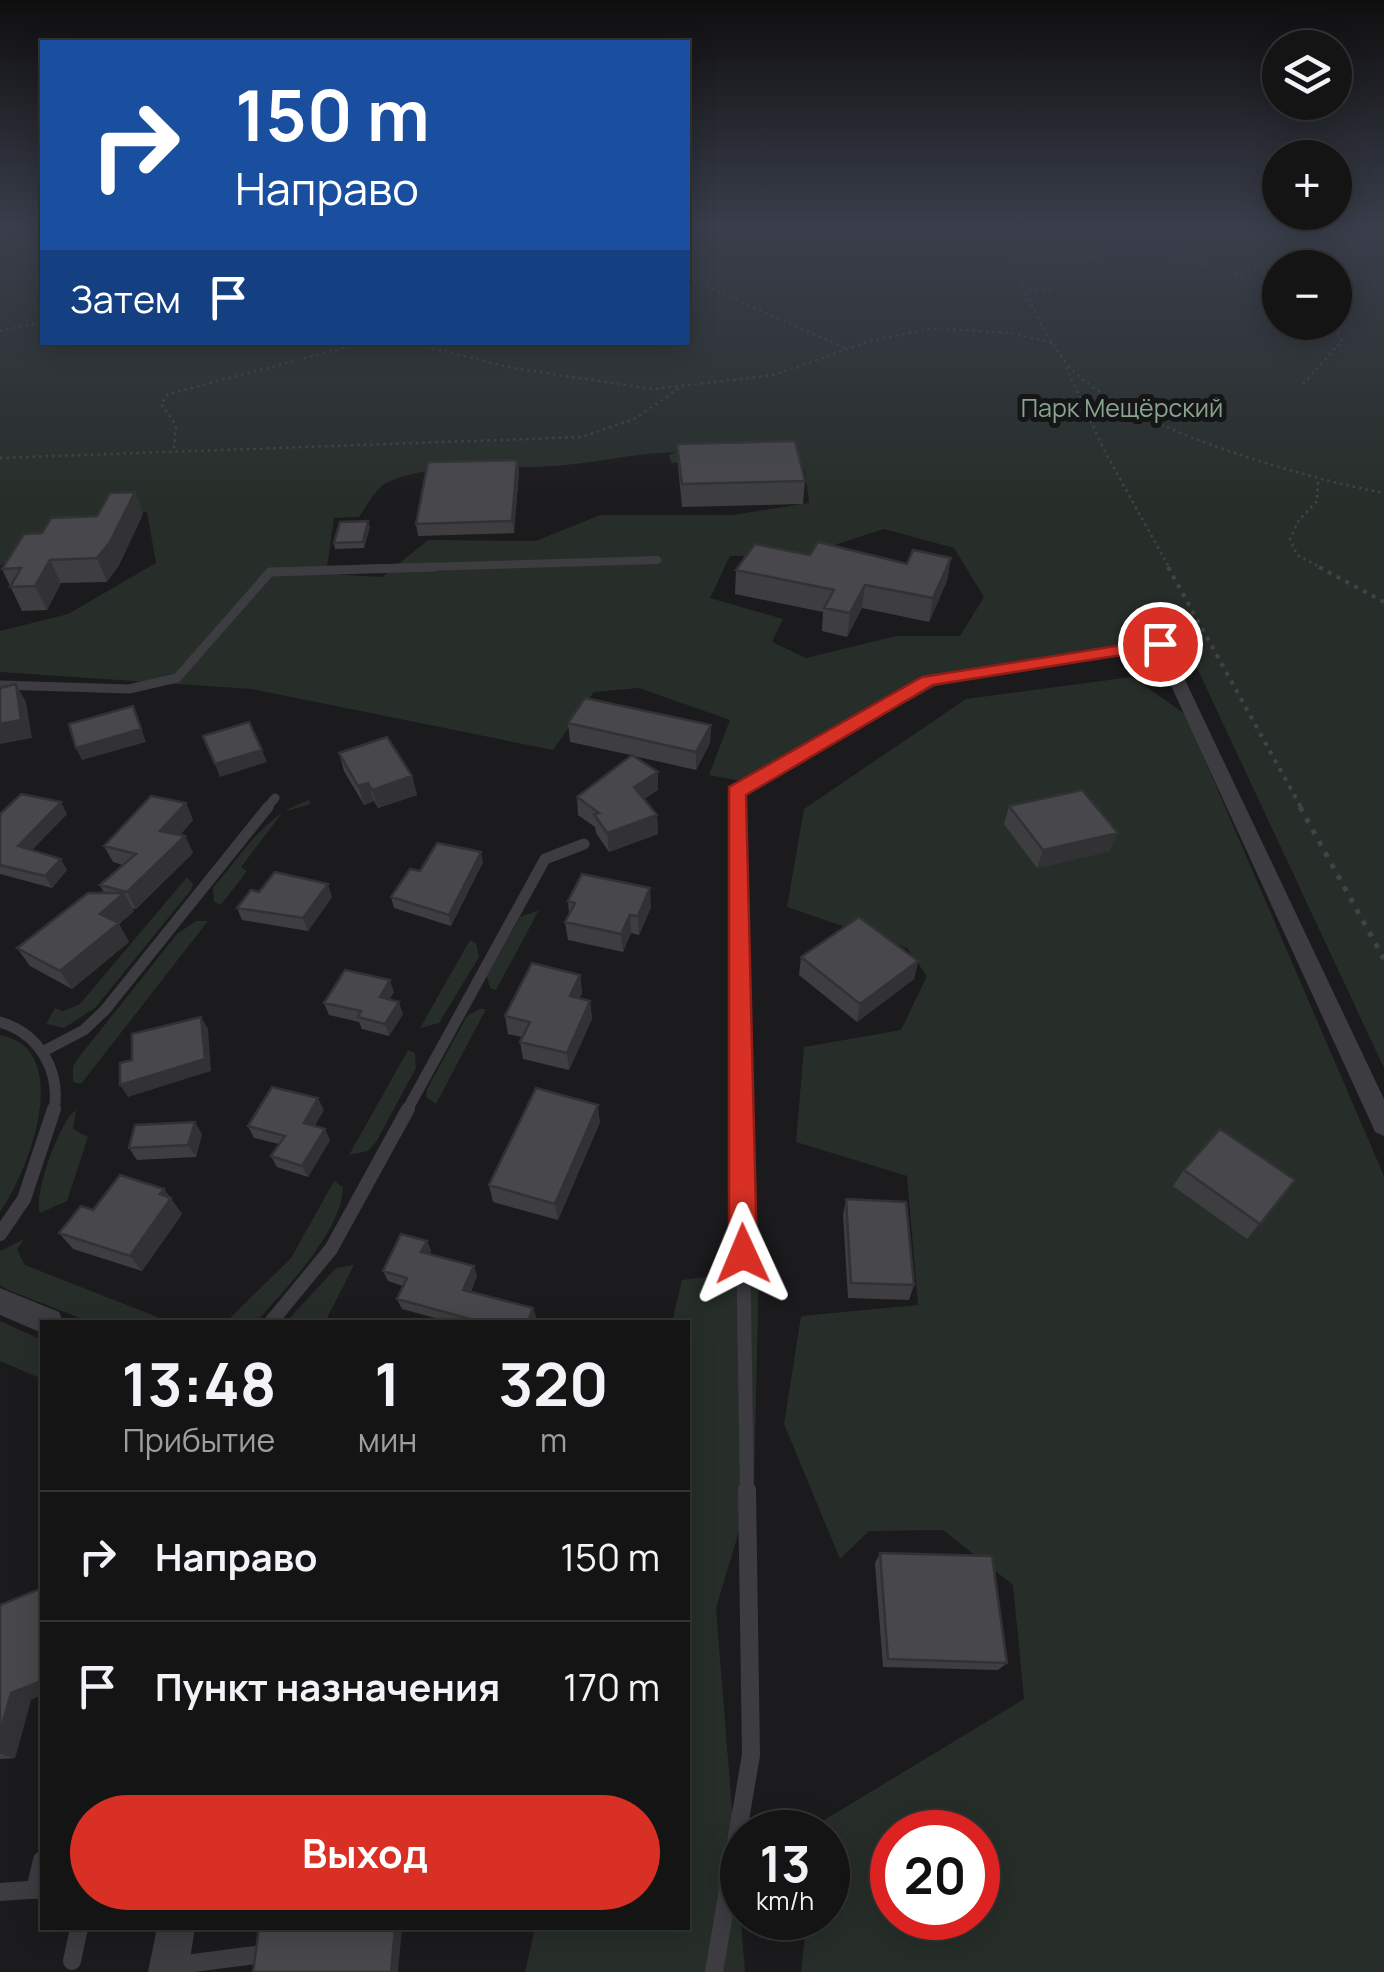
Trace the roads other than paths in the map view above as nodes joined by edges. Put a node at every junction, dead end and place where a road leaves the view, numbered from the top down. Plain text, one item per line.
1 (657, 560) dead end
2 (1160, 644) joint
3 (0, 685) edge
4 (275, 798) dead end
5 (584, 844) dead end
6 (0, 1022) edge
7 (44, 1051) junction
8 (1384, 1125) edge
9 (0, 1234) edge
10 (0, 1301) edge
11 (44, 1320) edge
12 (273, 1320) edge
13 (39, 1889) edge
14 (0, 1892) edge
15 (79, 1930) edge
16 (176, 1930) edge
17 (255, 1955) edge
18 (72, 1961) dead end
19 (169, 1969) edge
20 (714, 1972) edge

1 - 3 lane
2 - 8 street
2 - 20 lane
4 - 7 lane
5 - 12 lane
6 - 7 lane
7 - 9 lane
10 - 11 street
13 - 14 lane
15 - 18 lane
16 - 19 street
17 - 19 lane

